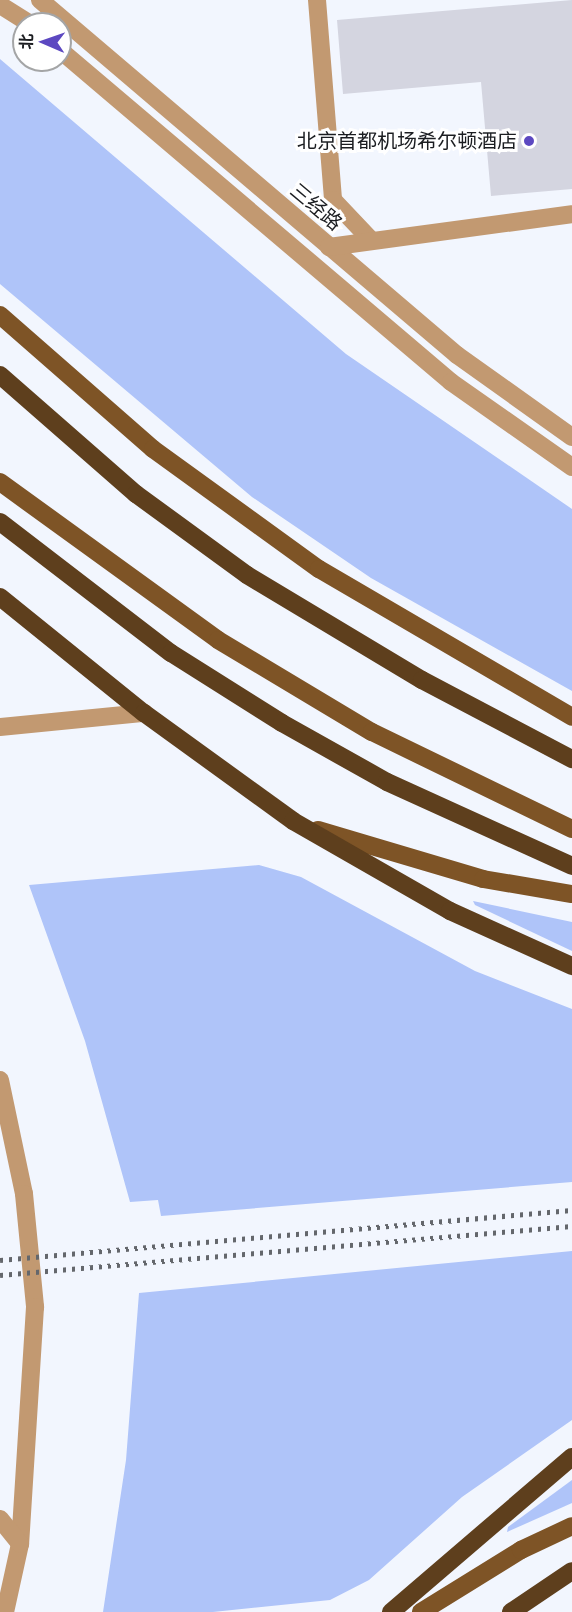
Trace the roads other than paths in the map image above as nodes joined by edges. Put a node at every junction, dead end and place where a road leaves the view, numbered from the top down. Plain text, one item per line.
1 (40, 0) edge
2 (317, 0) edge
3 (72, 60) edge
4 (572, 214) edge
5 (370, 240) junction
6 (329, 247) junction
7 (0, 315) edge
8 (0, 375) edge
9 (572, 437) edge
10 (572, 467) edge
11 (0, 482) edge
12 (0, 522) edge
13 (0, 597) edge
14 (144, 713) junction
15 (572, 717) edge
16 (0, 727) edge
17 (572, 759) edge
18 (293, 821) junction
19 (572, 829) edge
20 (572, 866) edge
21 (572, 894) edge
22 (572, 966) edge
23 (0, 1080) edge
24 (572, 1457) edge
25 (0, 1519) edge
26 (572, 1526) edge
27 (20, 1544) junction
28 (572, 1571) edge
29 (5, 1612) edge
30 (391, 1612) edge
31 (421, 1612) edge
32 (511, 1612) edge

1 - 6 street, 三经路
2 - 5 street
3 - 10 street
4 - 5 street
5 - 6 street
6 - 9 street, 三经路
7 - 15 main road
8 - 17 highway
11 - 19 main road
12 - 20 highway
13 - 14 highway
14 - 16 street
14 - 18 highway
18 - 21 main road
18 - 22 highway
23 - 27 street
24 - 30 highway
25 - 27 street
26 - 31 main road
27 - 29 street
28 - 32 highway

